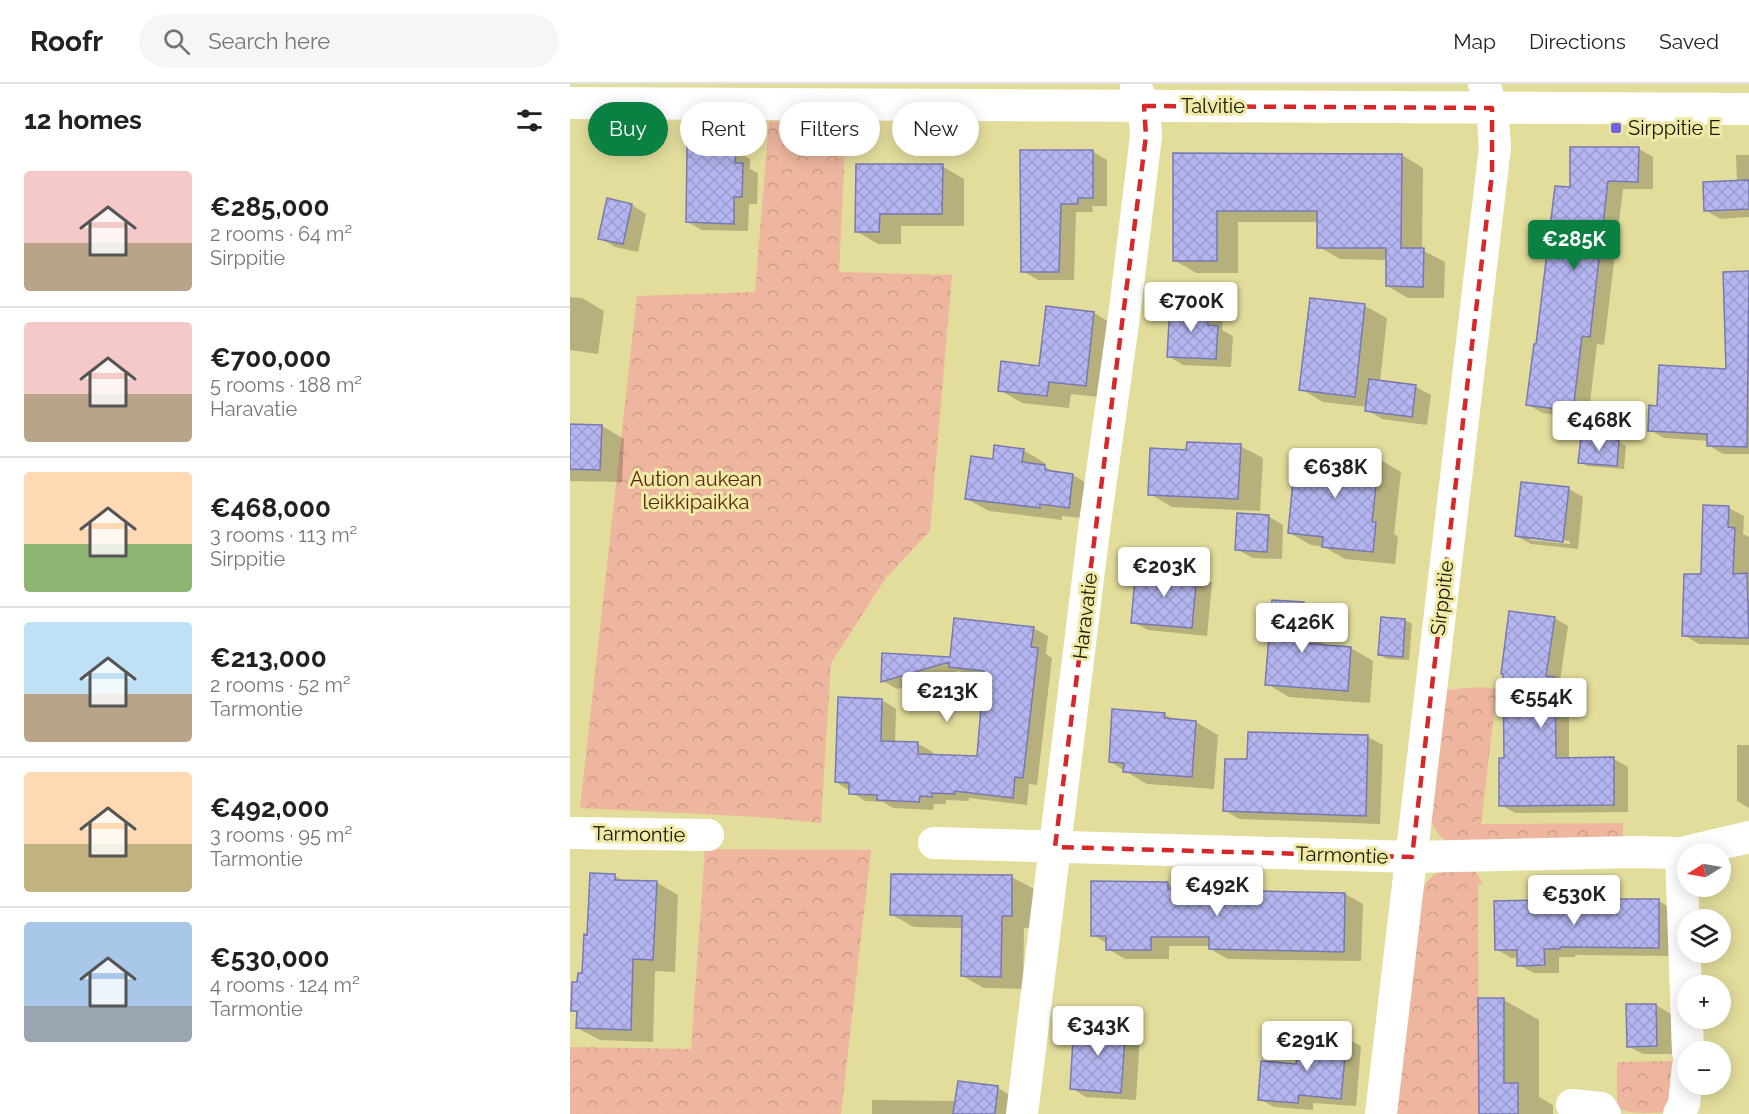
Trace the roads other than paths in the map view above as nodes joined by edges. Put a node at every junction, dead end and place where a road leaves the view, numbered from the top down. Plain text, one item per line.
1 (703, 94) edge
2 (1139, 95) edge
3 (1488, 96) edge
4 (570, 103) edge
5 (1749, 109) edge
6 (570, 833) edge
7 (708, 835) dead end
8 (1749, 837) edge
9 (934, 843) dead end
10 (1724, 843) edge
11 (1056, 847) junction
12 (1677, 853) edge
13 (1412, 857) junction
14 (1683, 897) edge
15 (1688, 1041) edge
16 (1685, 1095) edge
17 (1572, 1105) dead end
18 (1022, 1114) edge
19 (1381, 1114) edge
20 (1605, 1114) edge
21 (1680, 1114) edge

1 - 2 street, Talvitie
1 - 4 street, Talvitie
2 - 3 street, Talvitie
2 - 11 street, Haravatie
3 - 5 street, Talvitie
3 - 13 street, Sirppitie
6 - 7 street, Tarmontie
8 - 10 street, Tarmontie
9 - 11 street, Tarmontie
11 - 13 street, Tarmontie
11 - 18 street, Haravatie
12 - 13 street, Tarmontie
13 - 19 street, Sirppitie
14 - 15 street
16 - 21 street
17 - 20 street

